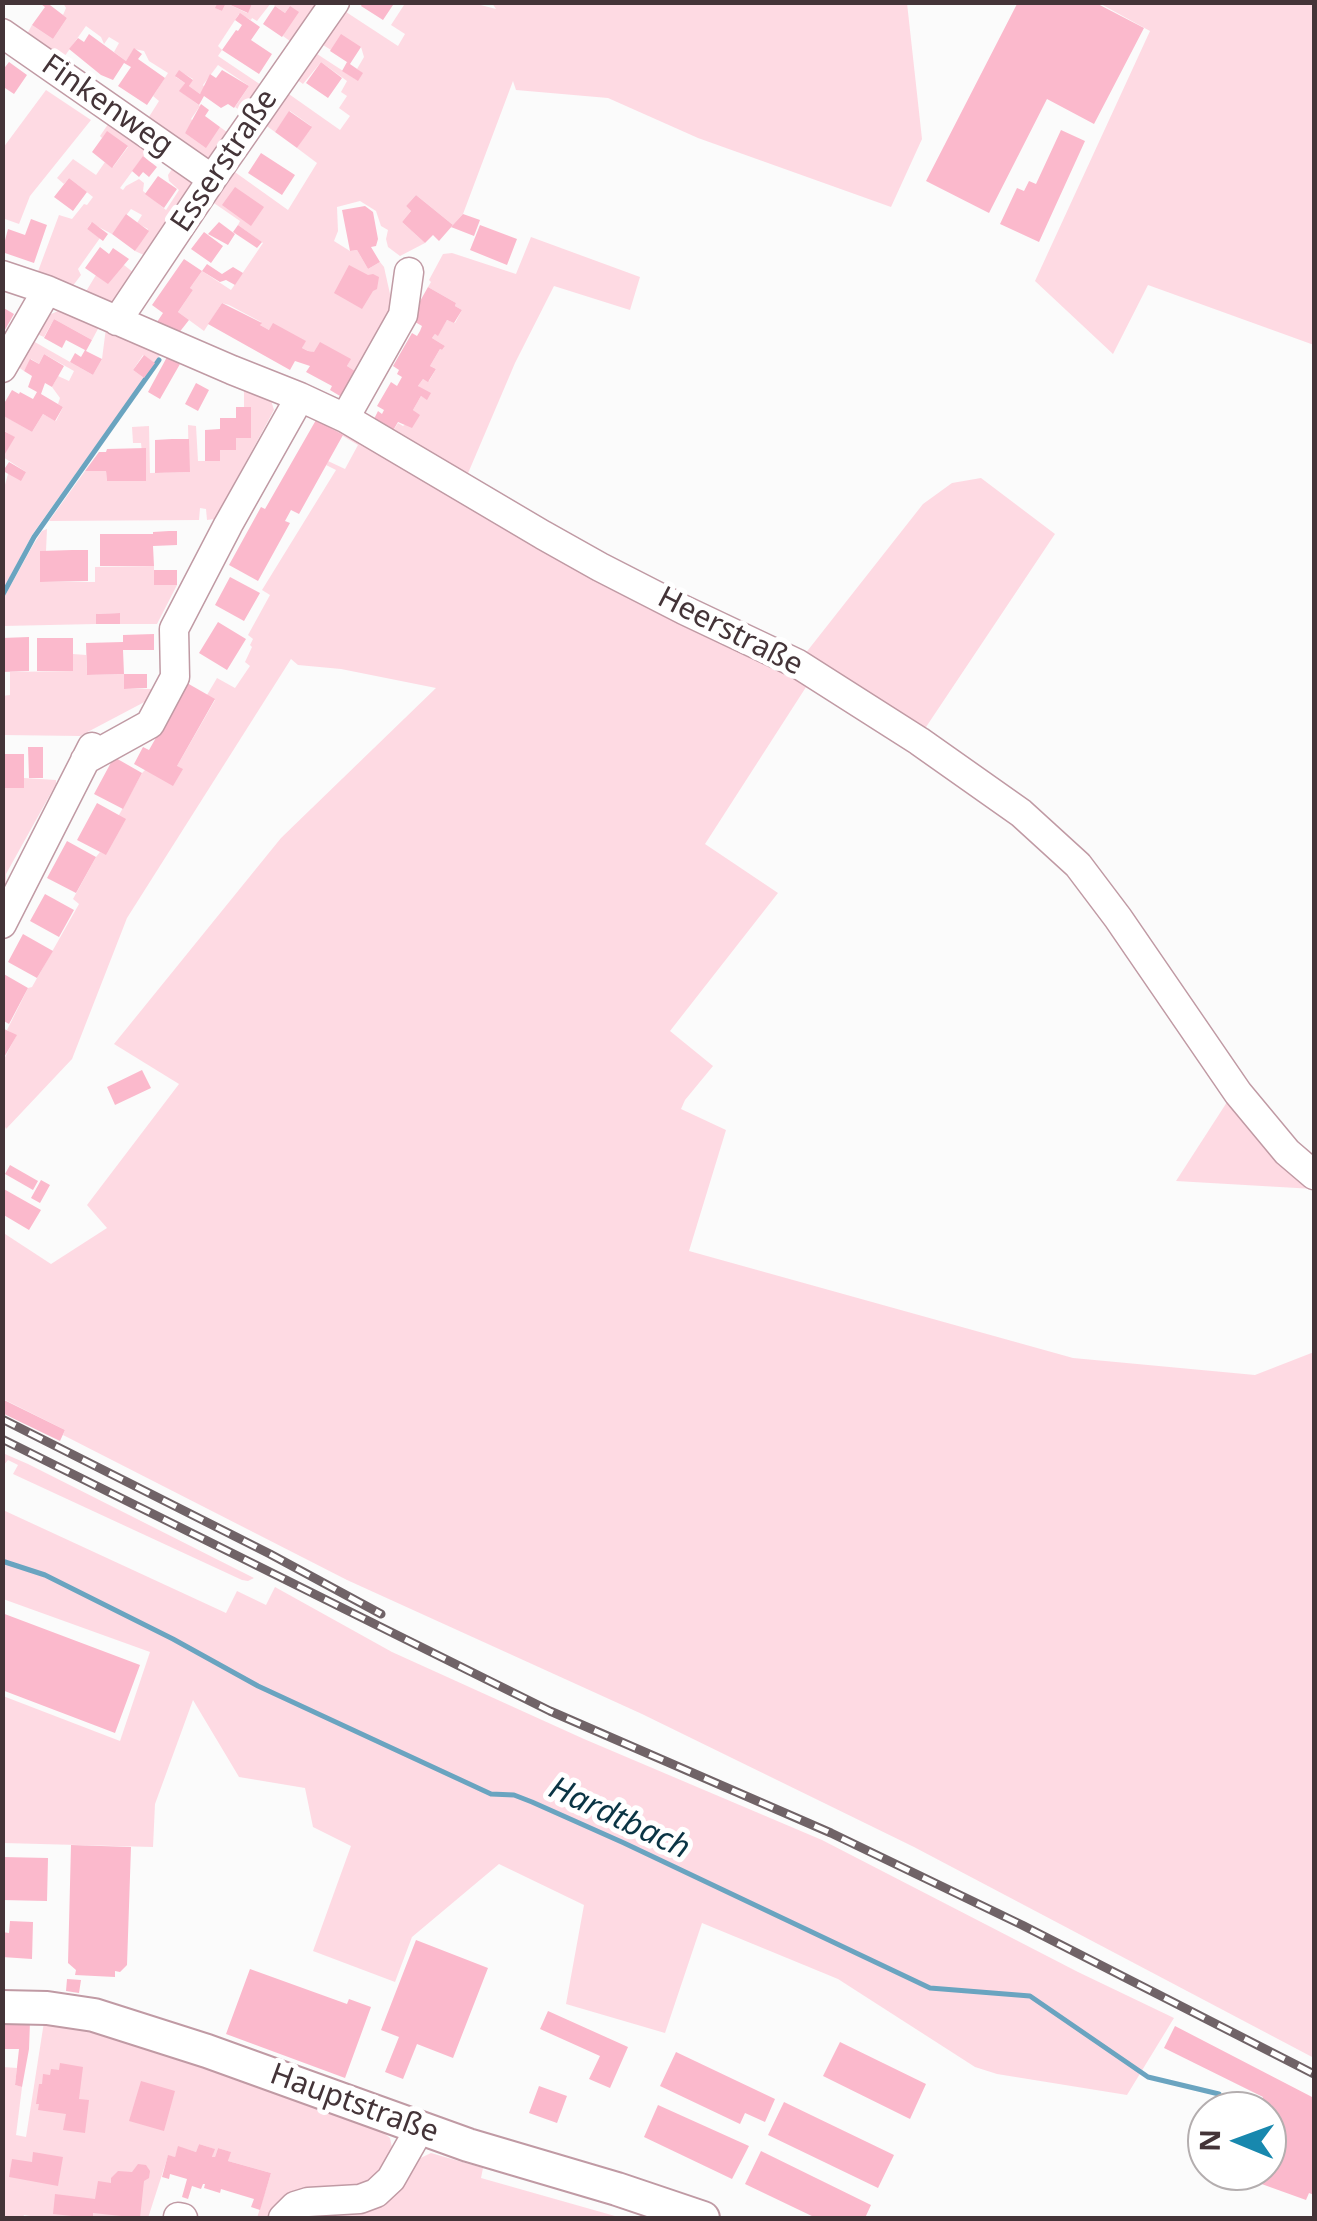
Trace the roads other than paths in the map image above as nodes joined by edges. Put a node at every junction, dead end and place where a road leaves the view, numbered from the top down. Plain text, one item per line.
1 (335, 2) edge
2 (2, 33) edge
3 (212, 178) junction
4 (409, 272) dead end
5 (2, 275) edge
6 (47, 290) junction
7 (117, 320) junction
8 (2, 368) edge
9 (300, 396) junction
10 (344, 418) junction
11 (2, 924) edge
12 (1314, 1175) edge
13 (2, 2006) edge
14 (420, 2128) junction
15 (283, 2218) edge
16 (702, 2218) edge

1 - 3 street, Esserstraße
2 - 3 street, Finkenweg
3 - 7 street, Esserstraße
4 - 10 street
5 - 6 street, Heerstraße
6 - 7 street, Heerstraße
6 - 8 street
7 - 9 street, Heerstraße
9 - 10 street, Heerstraße
9 - 11 street
10 - 12 street, Heerstraße
13 - 14 main road, Hauptstraße
14 - 15 street
14 - 16 main road, Hauptstraße

